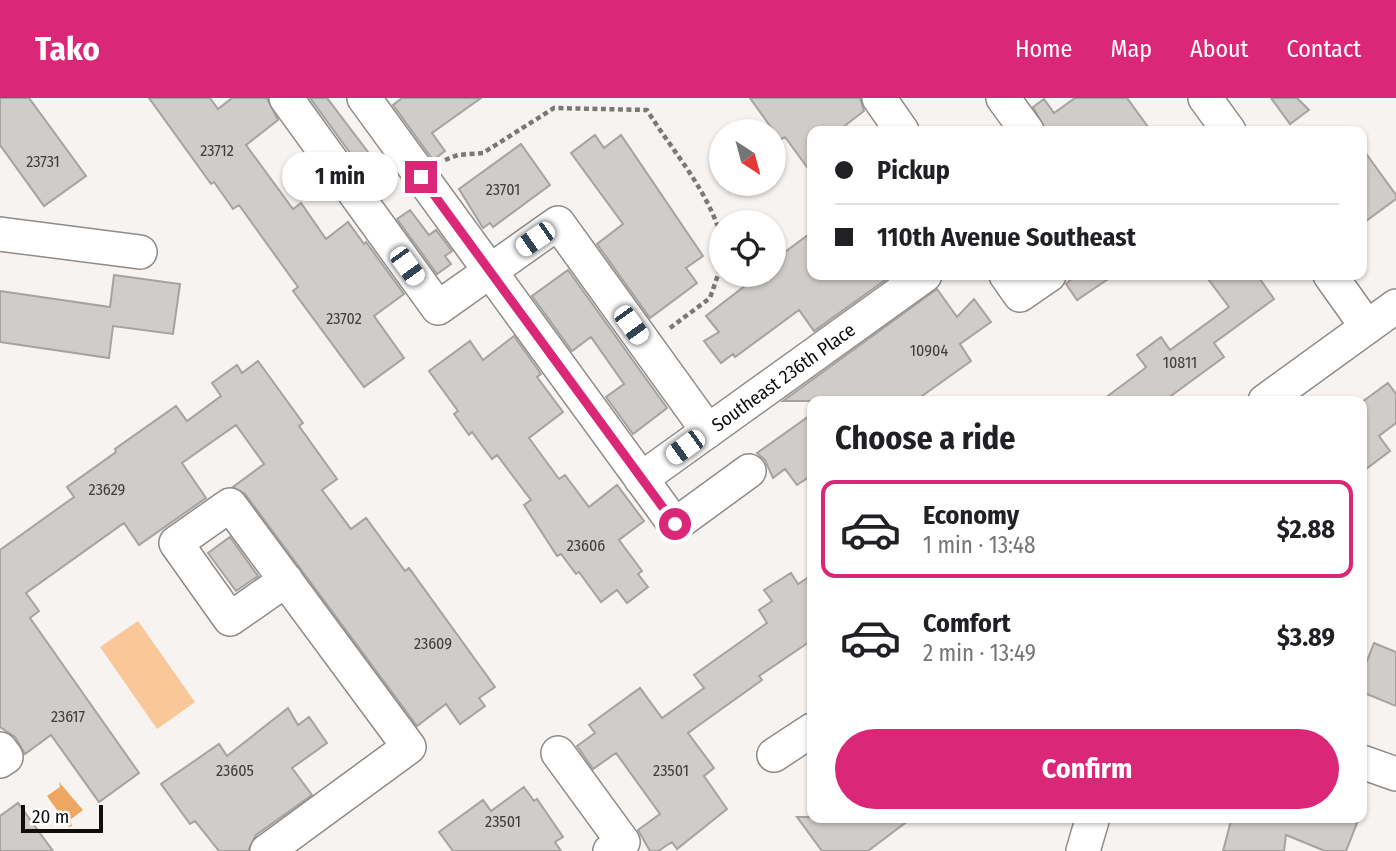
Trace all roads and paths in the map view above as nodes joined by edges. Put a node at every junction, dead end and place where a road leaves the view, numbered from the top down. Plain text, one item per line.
1 (286, 98) edge
2 (364, 98) edge
3 (878, 98) edge
4 (1003, 98) edge
5 (1205, 98) edge
6 (898, 126) edge
7 (1023, 126) edge
8 (1225, 126) edge
9 (421, 177) junction
10 (712, 210) edge
11 (0, 234) edge
12 (140, 252) dead end
13 (489, 271) junction
14 (918, 280) edge
15 (1010, 280) edge
16 (1042, 280) edge
17 (1334, 280) edge
18 (713, 287) edge
19 (1396, 306) edge
20 (1367, 327) junction
21 (646, 346) junction
22 (1272, 396) edge
23 (708, 431) junction
24 (749, 471) dead end
25 (641, 479) junction
26 (286, 580) dead end
27 (807, 733) edge
28 (0, 748) edge
29 (558, 752) dead end
30 (774, 755) dead end
31 (0, 761) edge
32 (1367, 764) edge
33 (1396, 774) edge
34 (1091, 823) edge
35 (267, 851) edge
36 (610, 851) edge
37 (1083, 851) edge

1 - 13 street
2 - 9 street
3 - 6 street
4 - 7 street
5 - 8 street
9 - 10 path
9 - 13 street
11 - 12 street
13 - 21 street
13 - 25 street
14 - 23 street, Southeast 236th Place
15 - 16 street
17 - 20 street
18 - 21 path
19 - 20 street
20 - 22 street
21 - 23 street
23 - 25 street, Southeast 236th Place
24 - 25 street
26 - 35 street
27 - 30 street
28 - 31 street
29 - 36 street
32 - 33 street
34 - 37 street

